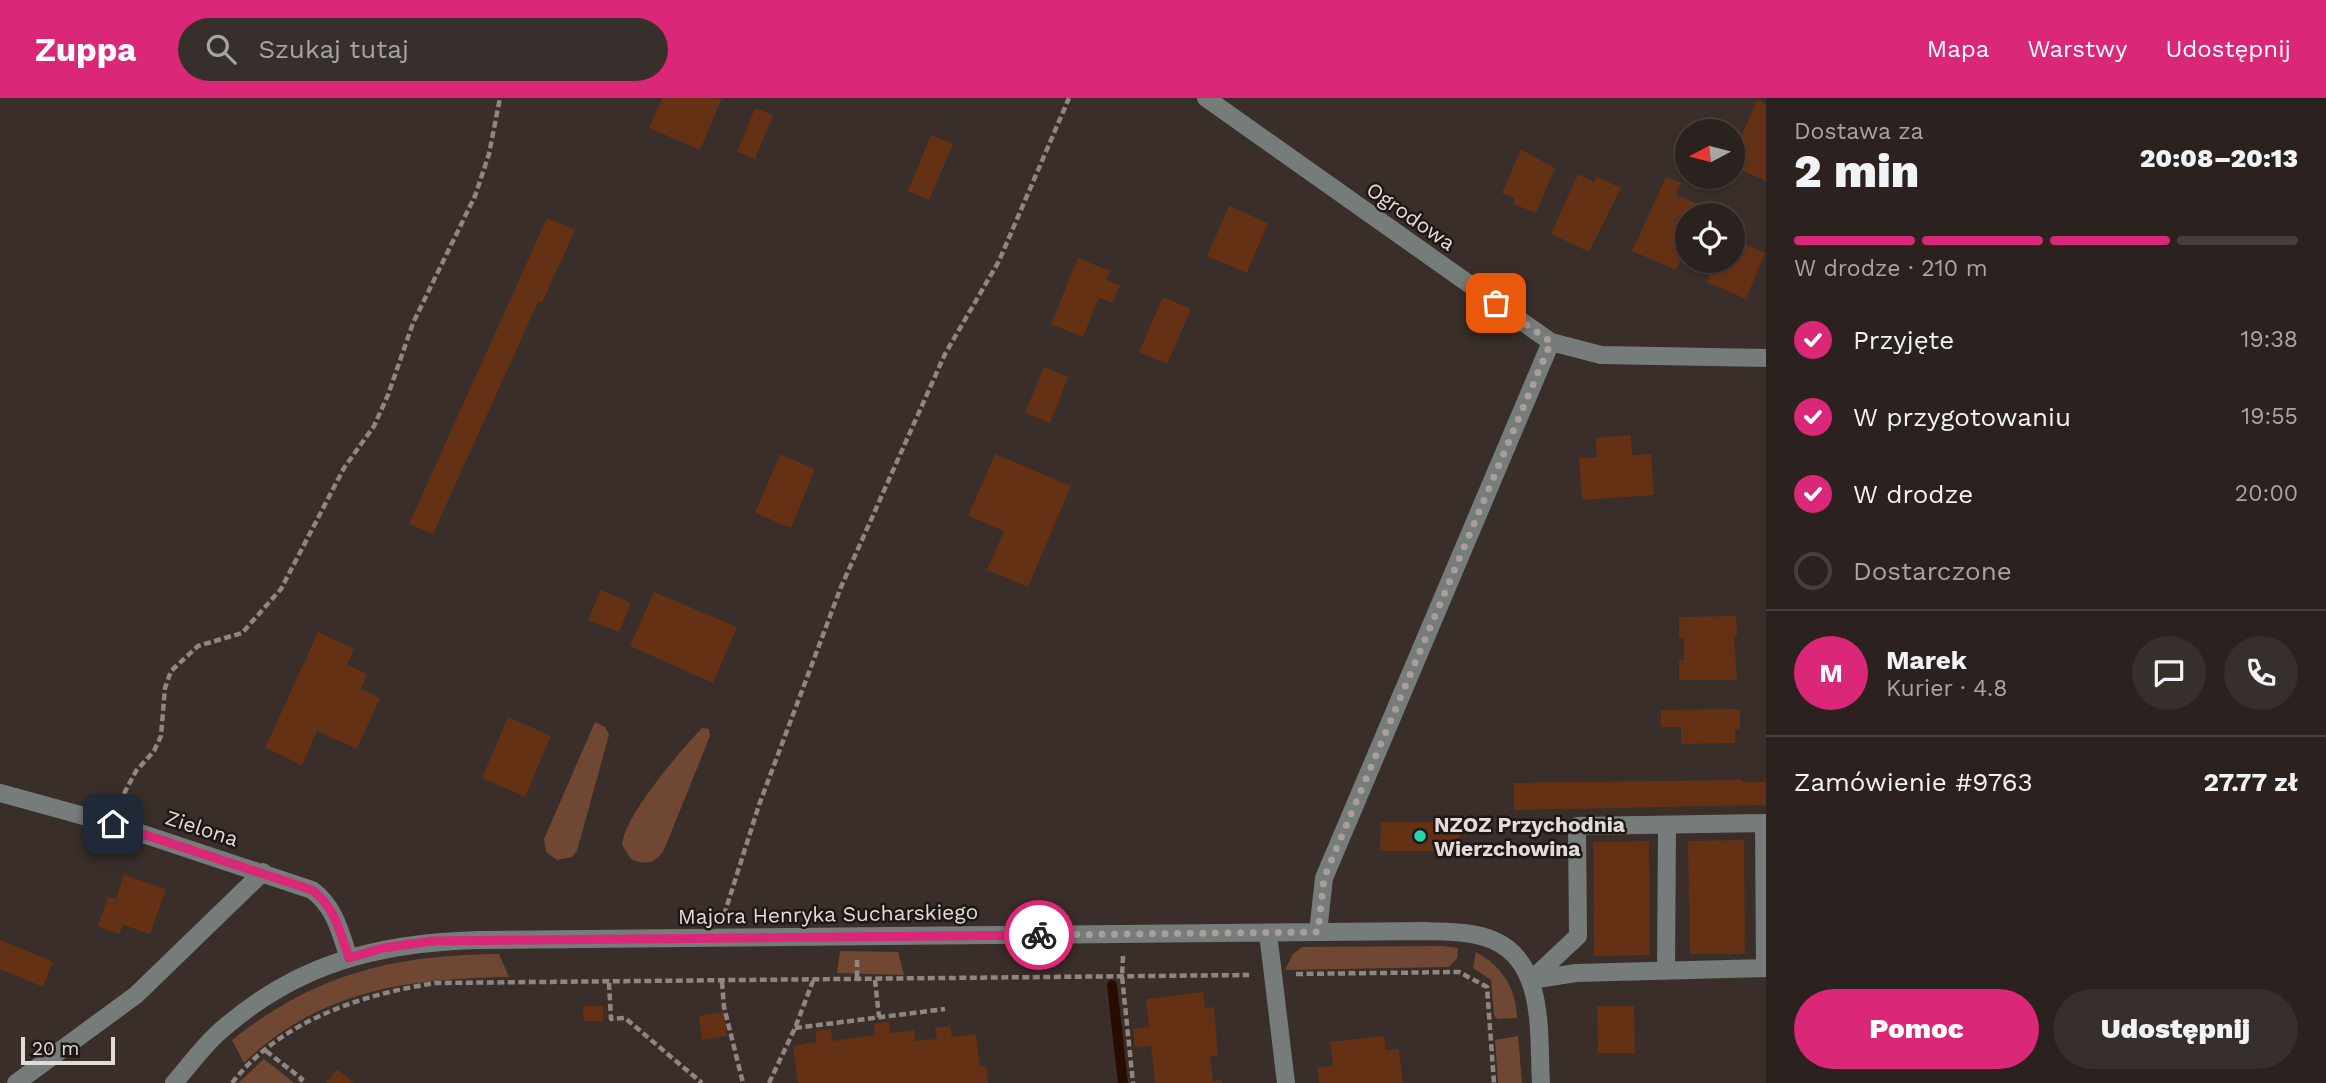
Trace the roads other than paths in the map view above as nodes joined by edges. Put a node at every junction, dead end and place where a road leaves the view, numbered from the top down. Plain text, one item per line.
1 (1206, 98) edge
2 (1551, 342) junction
3 (1766, 358) edge
4 (0, 793) edge
5 (1765, 823) edge
6 (1667, 825) junction
7 (263, 872) junction
8 (1318, 932) junction
9 (1268, 933) junction
10 (349, 958) junction
11 (1765, 968) edge
12 (1666, 971) junction
13 (1531, 979) junction
14 (16, 1083) edge
15 (174, 1083) edge
16 (1286, 1083) edge
17 (1541, 1083) edge

1 - 2 street, Ogrodowa
2 - 3 street, Ogrodowa
2 - 8 street
4 - 7 street, Zielona
5 - 6 street
5 - 11 street
6 - 12 street
6 - 13 street
7 - 10 street, Zielona
7 - 14 street
8 - 9 street, Majora Henryka Sucharskiego
8 - 13 street, Majora Henryka Sucharskiego
9 - 10 street, Majora Henryka Sucharskiego
9 - 16 street
10 - 15 street, Majora Henryka Sucharskiego
11 - 12 street
12 - 13 street
13 - 17 street, Majora Henryka Sucharskiego

